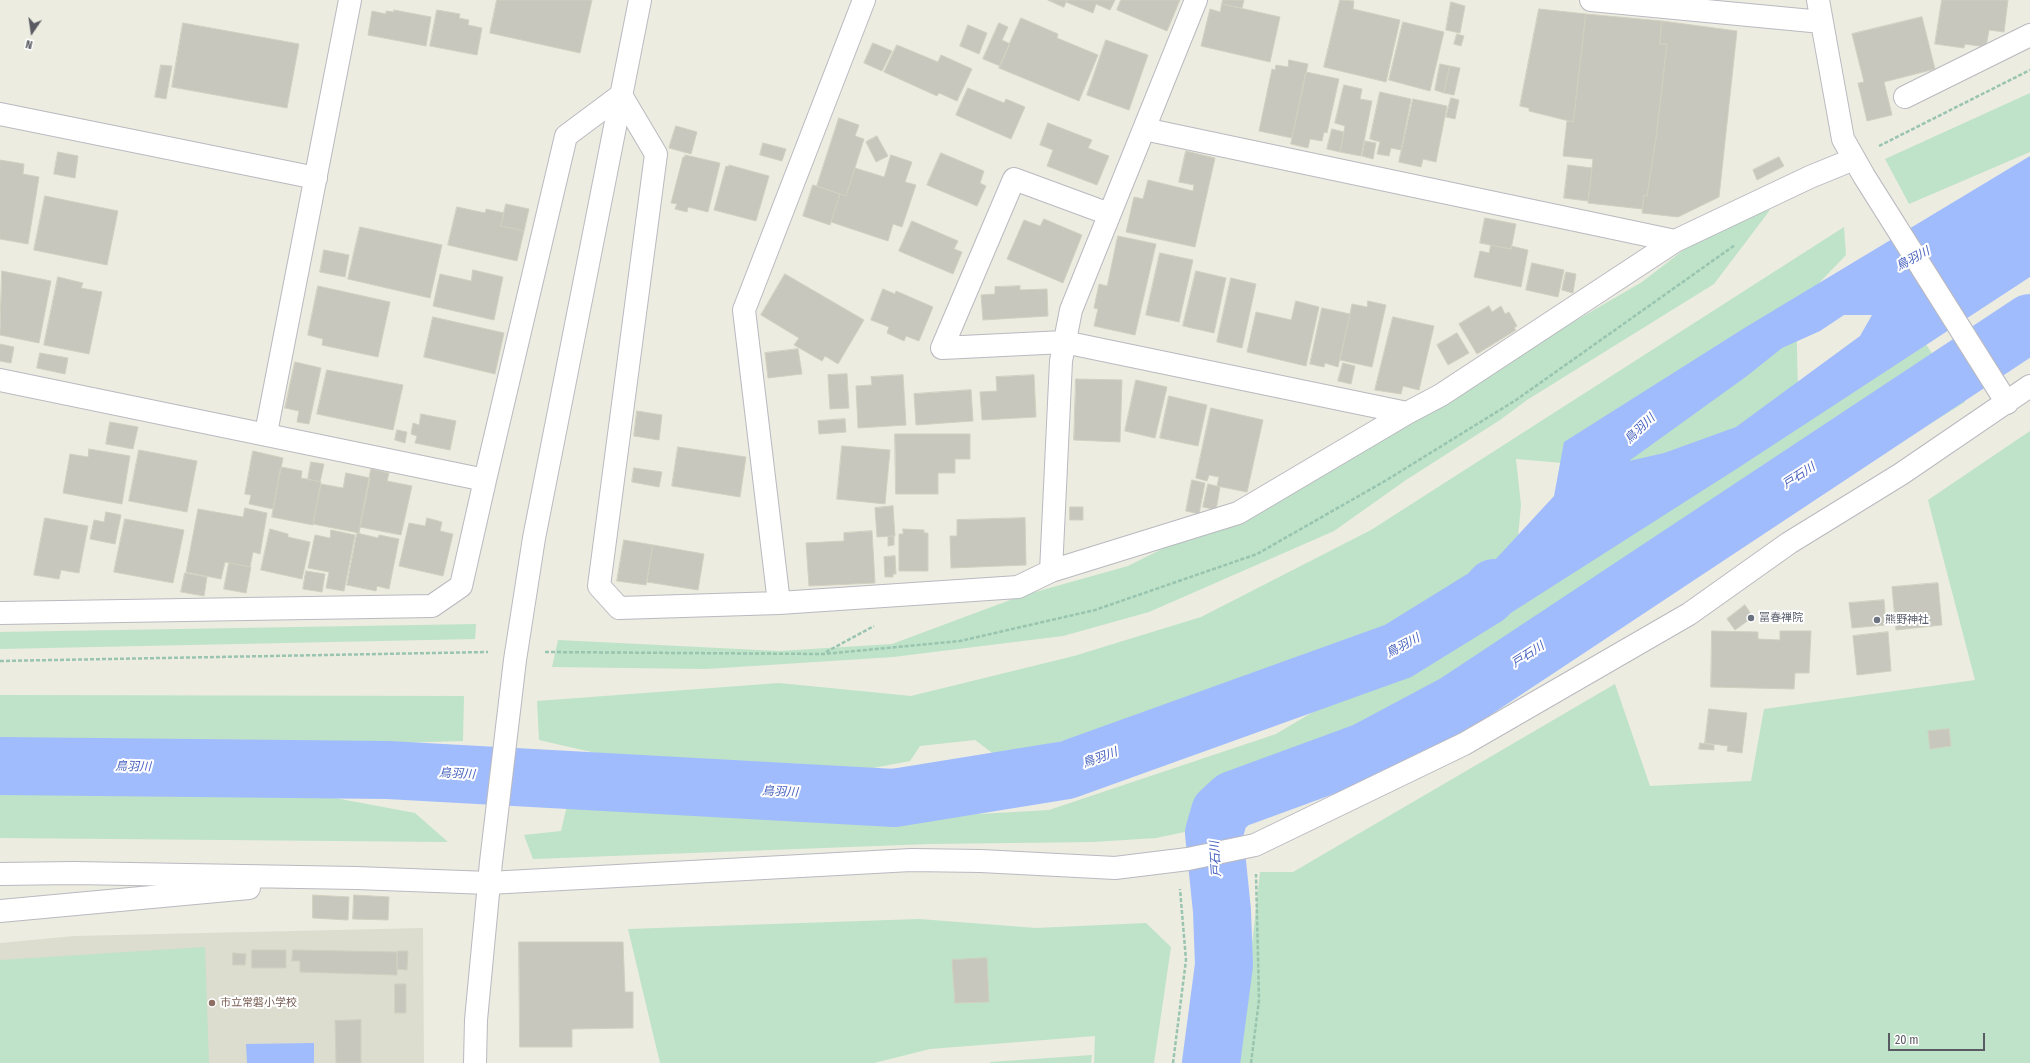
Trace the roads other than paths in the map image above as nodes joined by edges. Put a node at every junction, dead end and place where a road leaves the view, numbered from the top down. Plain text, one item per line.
1 (350, 0) edge
2 (640, 0) edge
3 (864, 0) edge
4 (1196, 0) edge
5 (1591, 0) edge
6 (1818, 0) edge
7 (1822, 22) junction
8 (2030, 35) edge
9 (621, 95) junction
10 (1905, 96) dead end
11 (0, 114) edge
12 (1144, 130) junction
13 (1859, 168) junction
14 (316, 178) junction
15 (1109, 214) junction
16 (1675, 241) junction
17 (1064, 342) junction
18 (0, 380) edge
19 (2030, 386) edge
20 (2006, 403) junction
21 (1406, 413) junction
22 (266, 433) junction
23 (485, 480) junction
24 (1051, 571) junction
25 (779, 603) junction
26 (0, 613) edge
27 (490, 873) junction
28 (0, 874) edge
29 (356, 878) junction
30 (0, 912) edge
31 (475, 1063) edge

1 - 14 street
2 - 9 street
3 - 25 street
4 - 12 street
5 - 7 street
6 - 7 street
7 - 13 street
8 - 10 street
9 - 23 street
9 - 25 street
9 - 27 street
11 - 14 street
12 - 15 street
12 - 16 street
13 - 16 street
13 - 20 street
14 - 22 street
15 - 17 street
15 - 17 street
16 - 21 street
17 - 21 street
17 - 24 street
18 - 22 street
19 - 20 street
20 - 27 street
21 - 24 street
22 - 23 street
23 - 26 street
24 - 25 street
27 - 29 street
27 - 31 street
28 - 29 street
29 - 30 street

